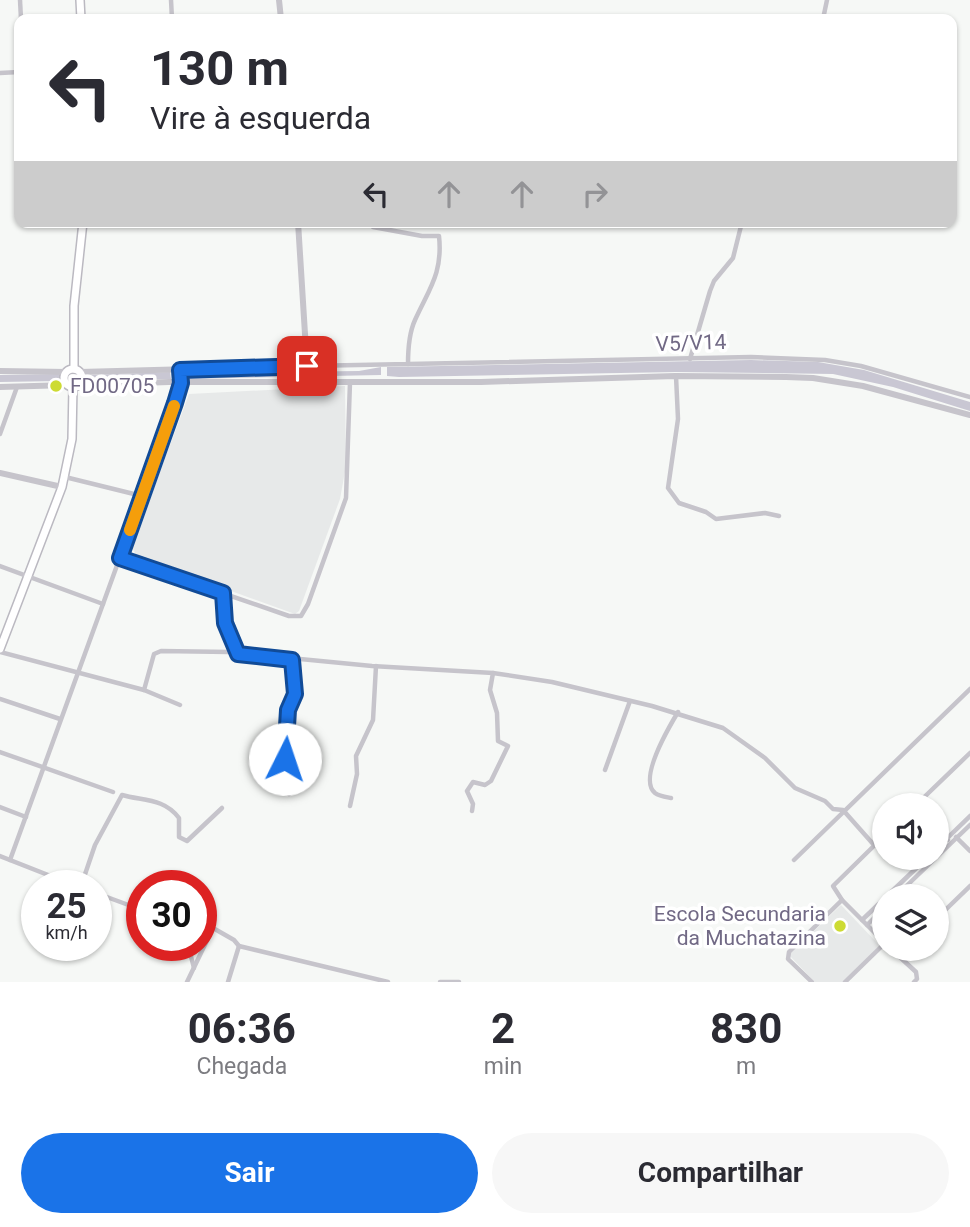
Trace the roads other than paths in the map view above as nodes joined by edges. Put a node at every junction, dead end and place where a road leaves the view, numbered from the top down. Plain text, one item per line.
1 (82, 228) edge
2 (298, 228) edge
3 (378, 228) edge
4 (740, 228) edge
5 (690, 359) junction
6 (408, 364) junction
7 (307, 366) junction
8 (180, 370) junction
9 (74, 371) junction
10 (0, 372) edge
11 (675, 376) junction
12 (350, 382) junction
13 (181, 383) junction
14 (73, 385) junction
15 (0, 387) edge
16 (17, 387) junction
17 (970, 397) edge
18 (970, 415) edge
19 (0, 434) edge
20 (0, 473) edge
21 (64, 477) junction
22 (62, 487) junction
23 (142, 496) junction
24 (779, 516) dead end
25 (120, 558) junction
26 (0, 566) edge
27 (27, 577) junction
28 (223, 593) junction
29 (103, 604) junction
30 (0, 651) edge
31 (238, 654) junction
32 (292, 660) junction
33 (376, 666) junction
34 (493, 673) junction
35 (77, 674) junction
36 (970, 689) edge
37 (145, 690) junction
38 (0, 699) edge
39 (630, 701) junction
40 (180, 705) dead end
41 (678, 712) junction
42 (60, 719) junction
43 (0, 752) edge
44 (970, 753) edge
45 (43, 768) junction
46 (605, 770) dead end
47 (113, 792) dead end
48 (928, 793) edge
49 (289, 794) dead end
50 (671, 797) dead end
51 (350, 806) dead end
52 (0, 807) edge
53 (222, 808) dead end
54 (843, 810) junction
55 (472, 811) dead end
56 (970, 816) edge
57 (26, 817) junction
58 (970, 825) edge
59 (955, 835) junction
60 (949, 841) edge
61 (872, 843) edge
62 (872, 847) edge
63 (970, 851) edge
64 (0, 856) edge
65 (10, 860) junction
66 (794, 860) dead end
67 (37, 870) edge
68 (85, 870) edge
69 (917, 870) edge
70 (918, 870) edge
71 (914, 874) junction
72 (901, 884) edge
73 (906, 884) edge
74 (970, 886) edge
75 (842, 900) junction
76 (949, 906) edge
77 (872, 910) edge
78 (862, 920) junction
79 (872, 920) edge
80 (867, 925) junction
81 (217, 930) edge
82 (872, 930) edge
83 (239, 947) junction
84 (872, 955) edge
85 (192, 961) edge
86 (197, 961) edge
87 (904, 961) edge
88 (194, 968) junction
89 (187, 982) edge
90 (228, 982) edge
91 (388, 982) edge
92 (440, 982) edge
93 (459, 982) edge
94 (812, 982) edge
95 (845, 982) edge
96 (914, 982) edge

1 - 9 main road
2 - 7 street
3 - 6 street
4 - 5 street
5 - 6 street, V5/V14
5 - 17 street, V5/V14
6 - 7 street, V5/V14
7 - 8 street
8 - 9 street
8 - 13 street
9 - 10 street
9 - 14 main road
9 - 14 main road
11 - 12 street
11 - 18 street
11 - 24 street
12 - 13 street
12 - 28 street
13 - 14 street
13 - 23 street
14 - 16 street
14 - 21 main road
15 - 16 street
16 - 19 street
20 - 22 street
21 - 22 main road
21 - 23 street
22 - 27 main road
23 - 25 street
25 - 28 street
25 - 29 street
26 - 27 street
27 - 29 street
27 - 30 main road
28 - 31 street
29 - 35 street
30 - 35 street
31 - 32 street
31 - 37 street
32 - 33 street
32 - 49 street
33 - 34 street
33 - 51 street
34 - 39 street
34 - 55 street
35 - 37 street
35 - 42 street
36 - 54 street
37 - 40 street
38 - 42 street
39 - 41 street
39 - 46 street
41 - 50 street
41 - 54 street
42 - 45 street
43 - 45 street
44 - 48 street
45 - 47 street
45 - 57 street
52 - 57 street
53 - 68 street
54 - 61 street
54 - 66 street
56 - 59 street
57 - 65 street
58 - 59 street
59 - 60 street
59 - 63 street
62 - 75 street
64 - 65 street
65 - 67 street
69 - 71 street
70 - 71 street
71 - 72 street
71 - 73 street
74 - 76 street
75 - 78 street
75 - 94 street
77 - 78 street
78 - 80 street
79 - 80 street
80 - 82 street
81 - 83 street
83 - 90 street
83 - 91 street
84 - 95 street
85 - 88 street
86 - 88 street
87 - 96 street
88 - 89 street
92 - 93 street

